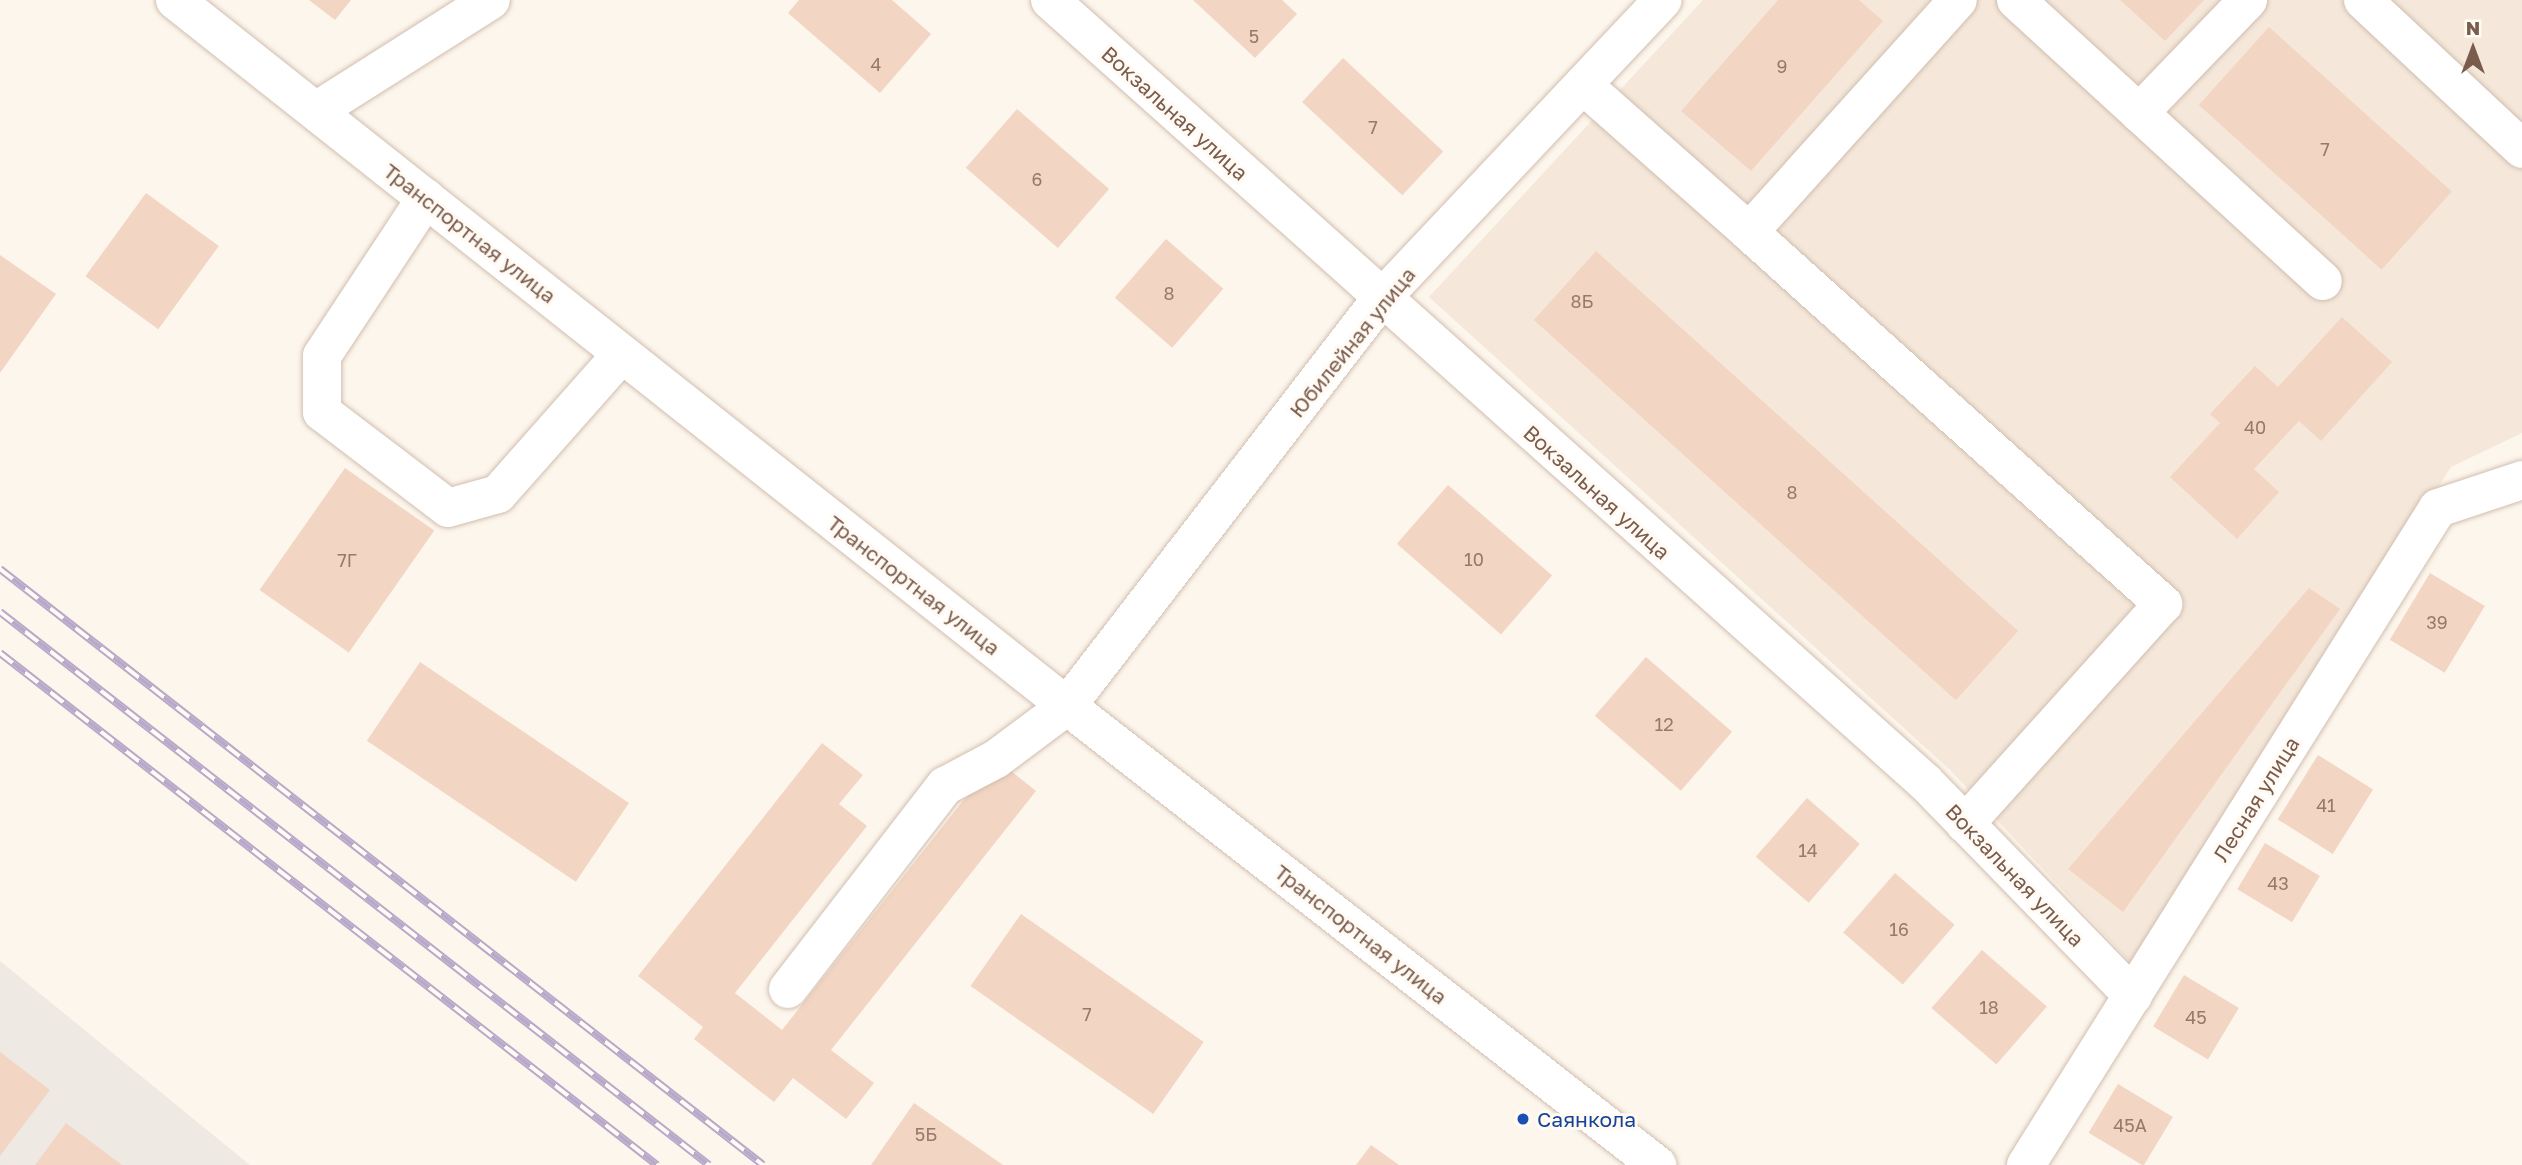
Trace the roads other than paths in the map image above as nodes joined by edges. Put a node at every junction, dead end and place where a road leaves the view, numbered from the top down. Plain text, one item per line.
1 (175, 0) edge
2 (491, 0) edge
3 (1049, 0) edge
4 (1663, 0) edge
5 (1958, 0) edge
6 (2016, 0) edge
7 (2248, 0) edge
8 (2364, 0) edge
9 (1583, 85) junction
10 (316, 111) junction
11 (2139, 113) junction
12 (2516, 131) edge
13 (426, 198) junction
14 (1749, 232) junction
15 (2323, 281) dead end
16 (1380, 300) junction
17 (622, 354) junction
18 (2522, 480) edge
19 (1067, 706) junction
20 (1965, 824) junction
21 (788, 989) dead end
22 (2133, 996) junction
23 (1657, 1165) edge
24 (2026, 1165) edge

1 - 10 street, Транспортная улица
2 - 10 street
3 - 16 street, Вокзальная улица
4 - 9 street, Юбилейная улица
5 - 14 street
6 - 11 street
7 - 11 street
8 - 12 street
9 - 14 street
9 - 16 street, Юбилейная улица
10 - 13 street, Транспортная улица
11 - 15 street
13 - 17 street, Транспортная улица
13 - 17 street
14 - 20 street
16 - 19 street, Юбилейная улица
16 - 20 street, Вокзальная улица
17 - 19 street, Транспортная улица
18 - 22 street, Лесная улица
19 - 21 street, Юбилейная улица
19 - 23 street, Транспортная улица
20 - 22 street, Вокзальная улица
22 - 24 street, Лесная улица

